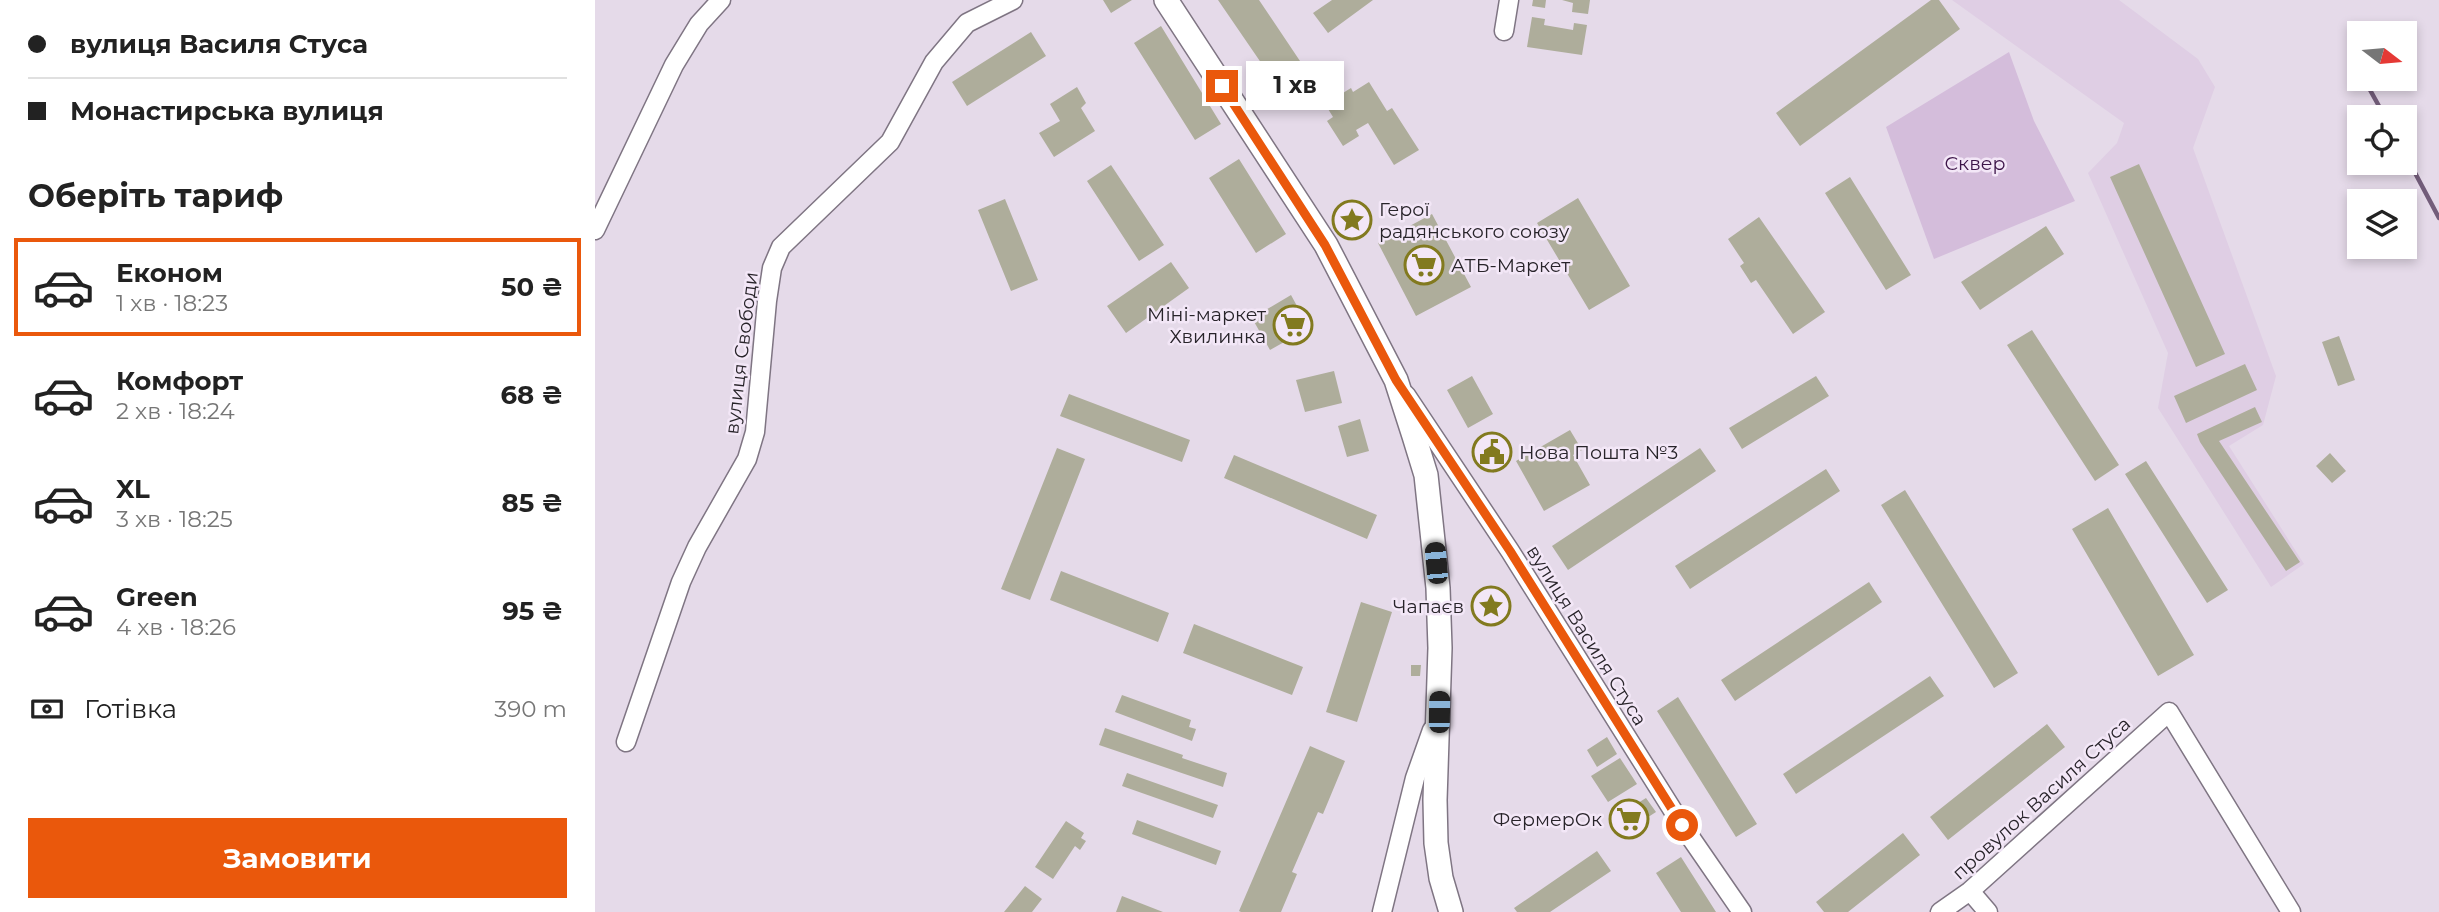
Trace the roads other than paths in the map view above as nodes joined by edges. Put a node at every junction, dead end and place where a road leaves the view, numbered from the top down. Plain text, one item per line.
1 (721, 0) edge
2 (1013, 0) edge
3 (1165, 0) edge
4 (1509, 0) edge
5 (1504, 31) dead end
6 (595, 230) edge
7 (1396, 380) junction
8 (1439, 712) junction
9 (626, 742) dead end
10 (1970, 891) junction
11 (1382, 912) edge
12 (1451, 912) edge
13 (1742, 912) edge
14 (1940, 912) edge
15 (1987, 912) edge
16 (2291, 912) edge

1 - 6 street
2 - 9 street, вулиця Свободи
3 - 7 main road
4 - 5 street
7 - 8 main road
7 - 13 street, вулиця Василя Стуса
8 - 11 street
8 - 12 main road
10 - 14 street, провулок Василя Стуса
10 - 15 street
10 - 16 street, провулок Василя Стуса

